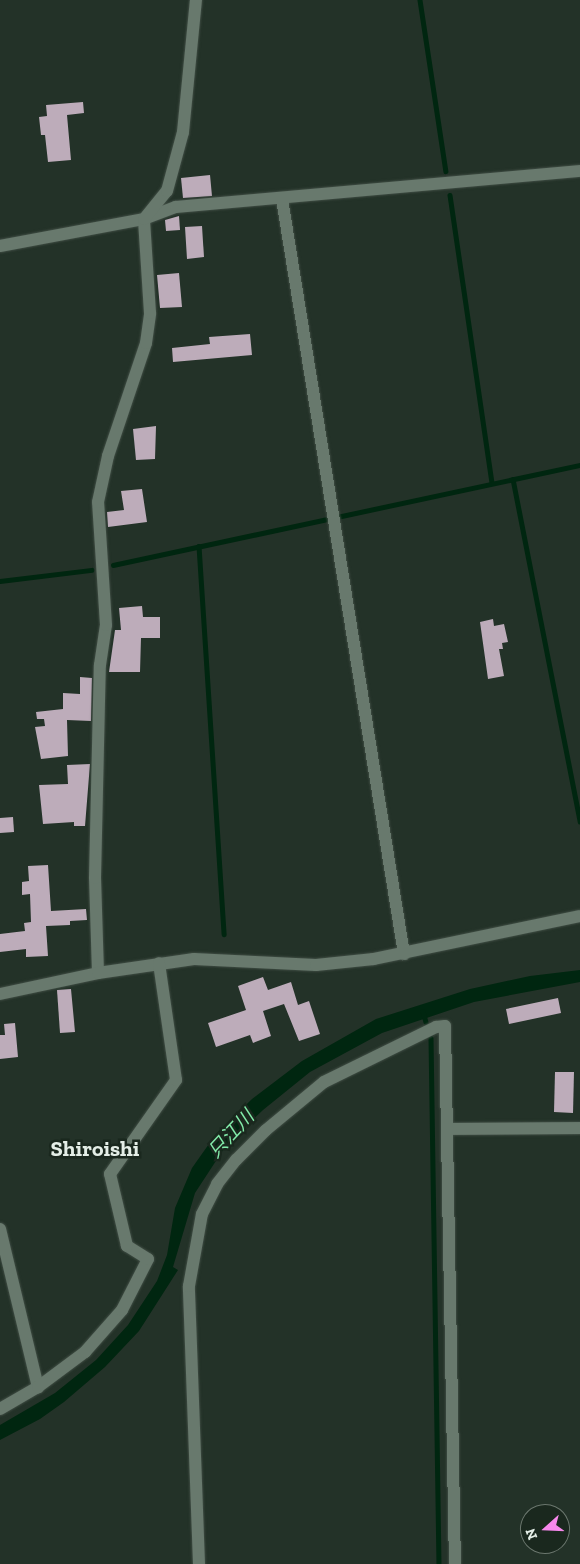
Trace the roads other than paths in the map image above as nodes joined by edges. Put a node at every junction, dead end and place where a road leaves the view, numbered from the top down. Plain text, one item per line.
1 (196, 0) edge
2 (580, 171) edge
3 (282, 199) junction
4 (144, 219) junction
5 (0, 246) edge
6 (580, 916) edge
7 (404, 954) junction
8 (159, 964) junction
9 (98, 973) junction
10 (0, 994) edge
11 (580, 1128) edge
12 (447, 1129) junction
13 (0, 1229) edge
14 (38, 1388) junction
15 (0, 1409) edge
16 (199, 1564) edge
17 (455, 1564) edge

1 - 4 street
2 - 3 street
3 - 4 street
3 - 7 street
4 - 5 street
4 - 9 street
6 - 7 street
7 - 8 street
8 - 9 street
8 - 14 street
9 - 10 street
11 - 12 street
12 - 16 street
12 - 17 street
13 - 14 street
14 - 15 street

